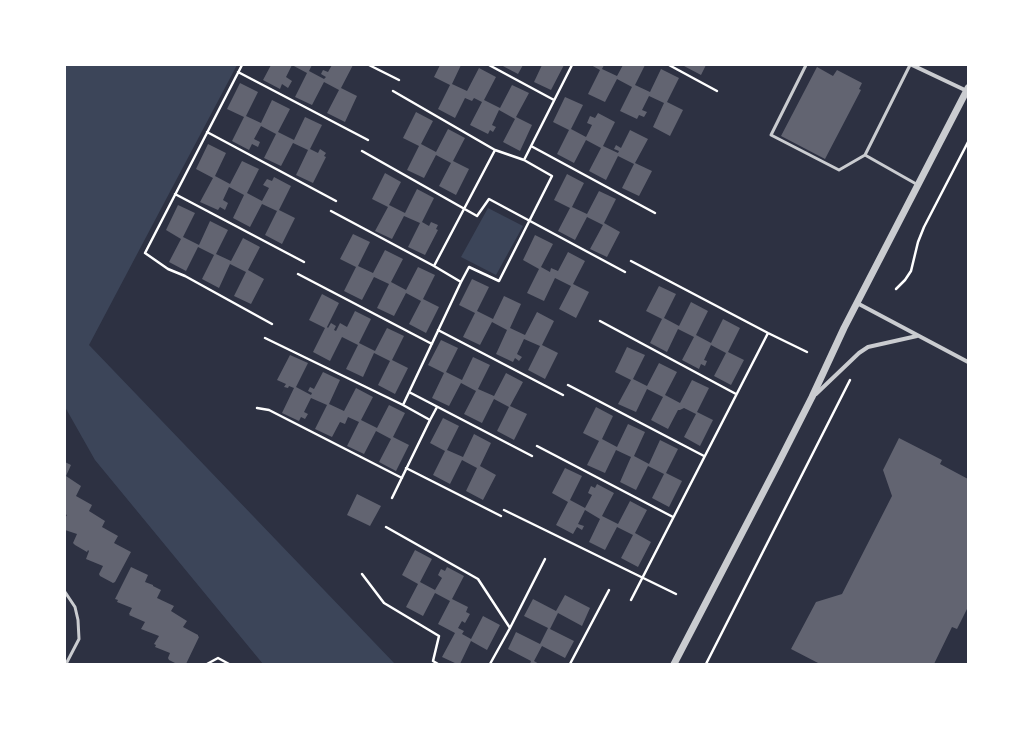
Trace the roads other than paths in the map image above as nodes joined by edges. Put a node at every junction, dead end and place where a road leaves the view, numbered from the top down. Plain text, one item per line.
1 (806, 65) edge
2 (911, 65) edge
3 (967, 90) edge
4 (865, 155) junction
5 (918, 185) junction
6 (857, 303) junction
7 (918, 336) junction
8 (968, 362) edge
9 (812, 397) junction
10 (65, 592) edge
11 (66, 664) edge
12 (674, 664) edge

1 - 4 lane
2 - 3 street
2 - 4 lane
3 - 5 street
4 - 5 lane
5 - 6 street
6 - 7 street
6 - 9 street
7 - 8 street
7 - 9 street
9 - 12 street
10 - 11 lane

